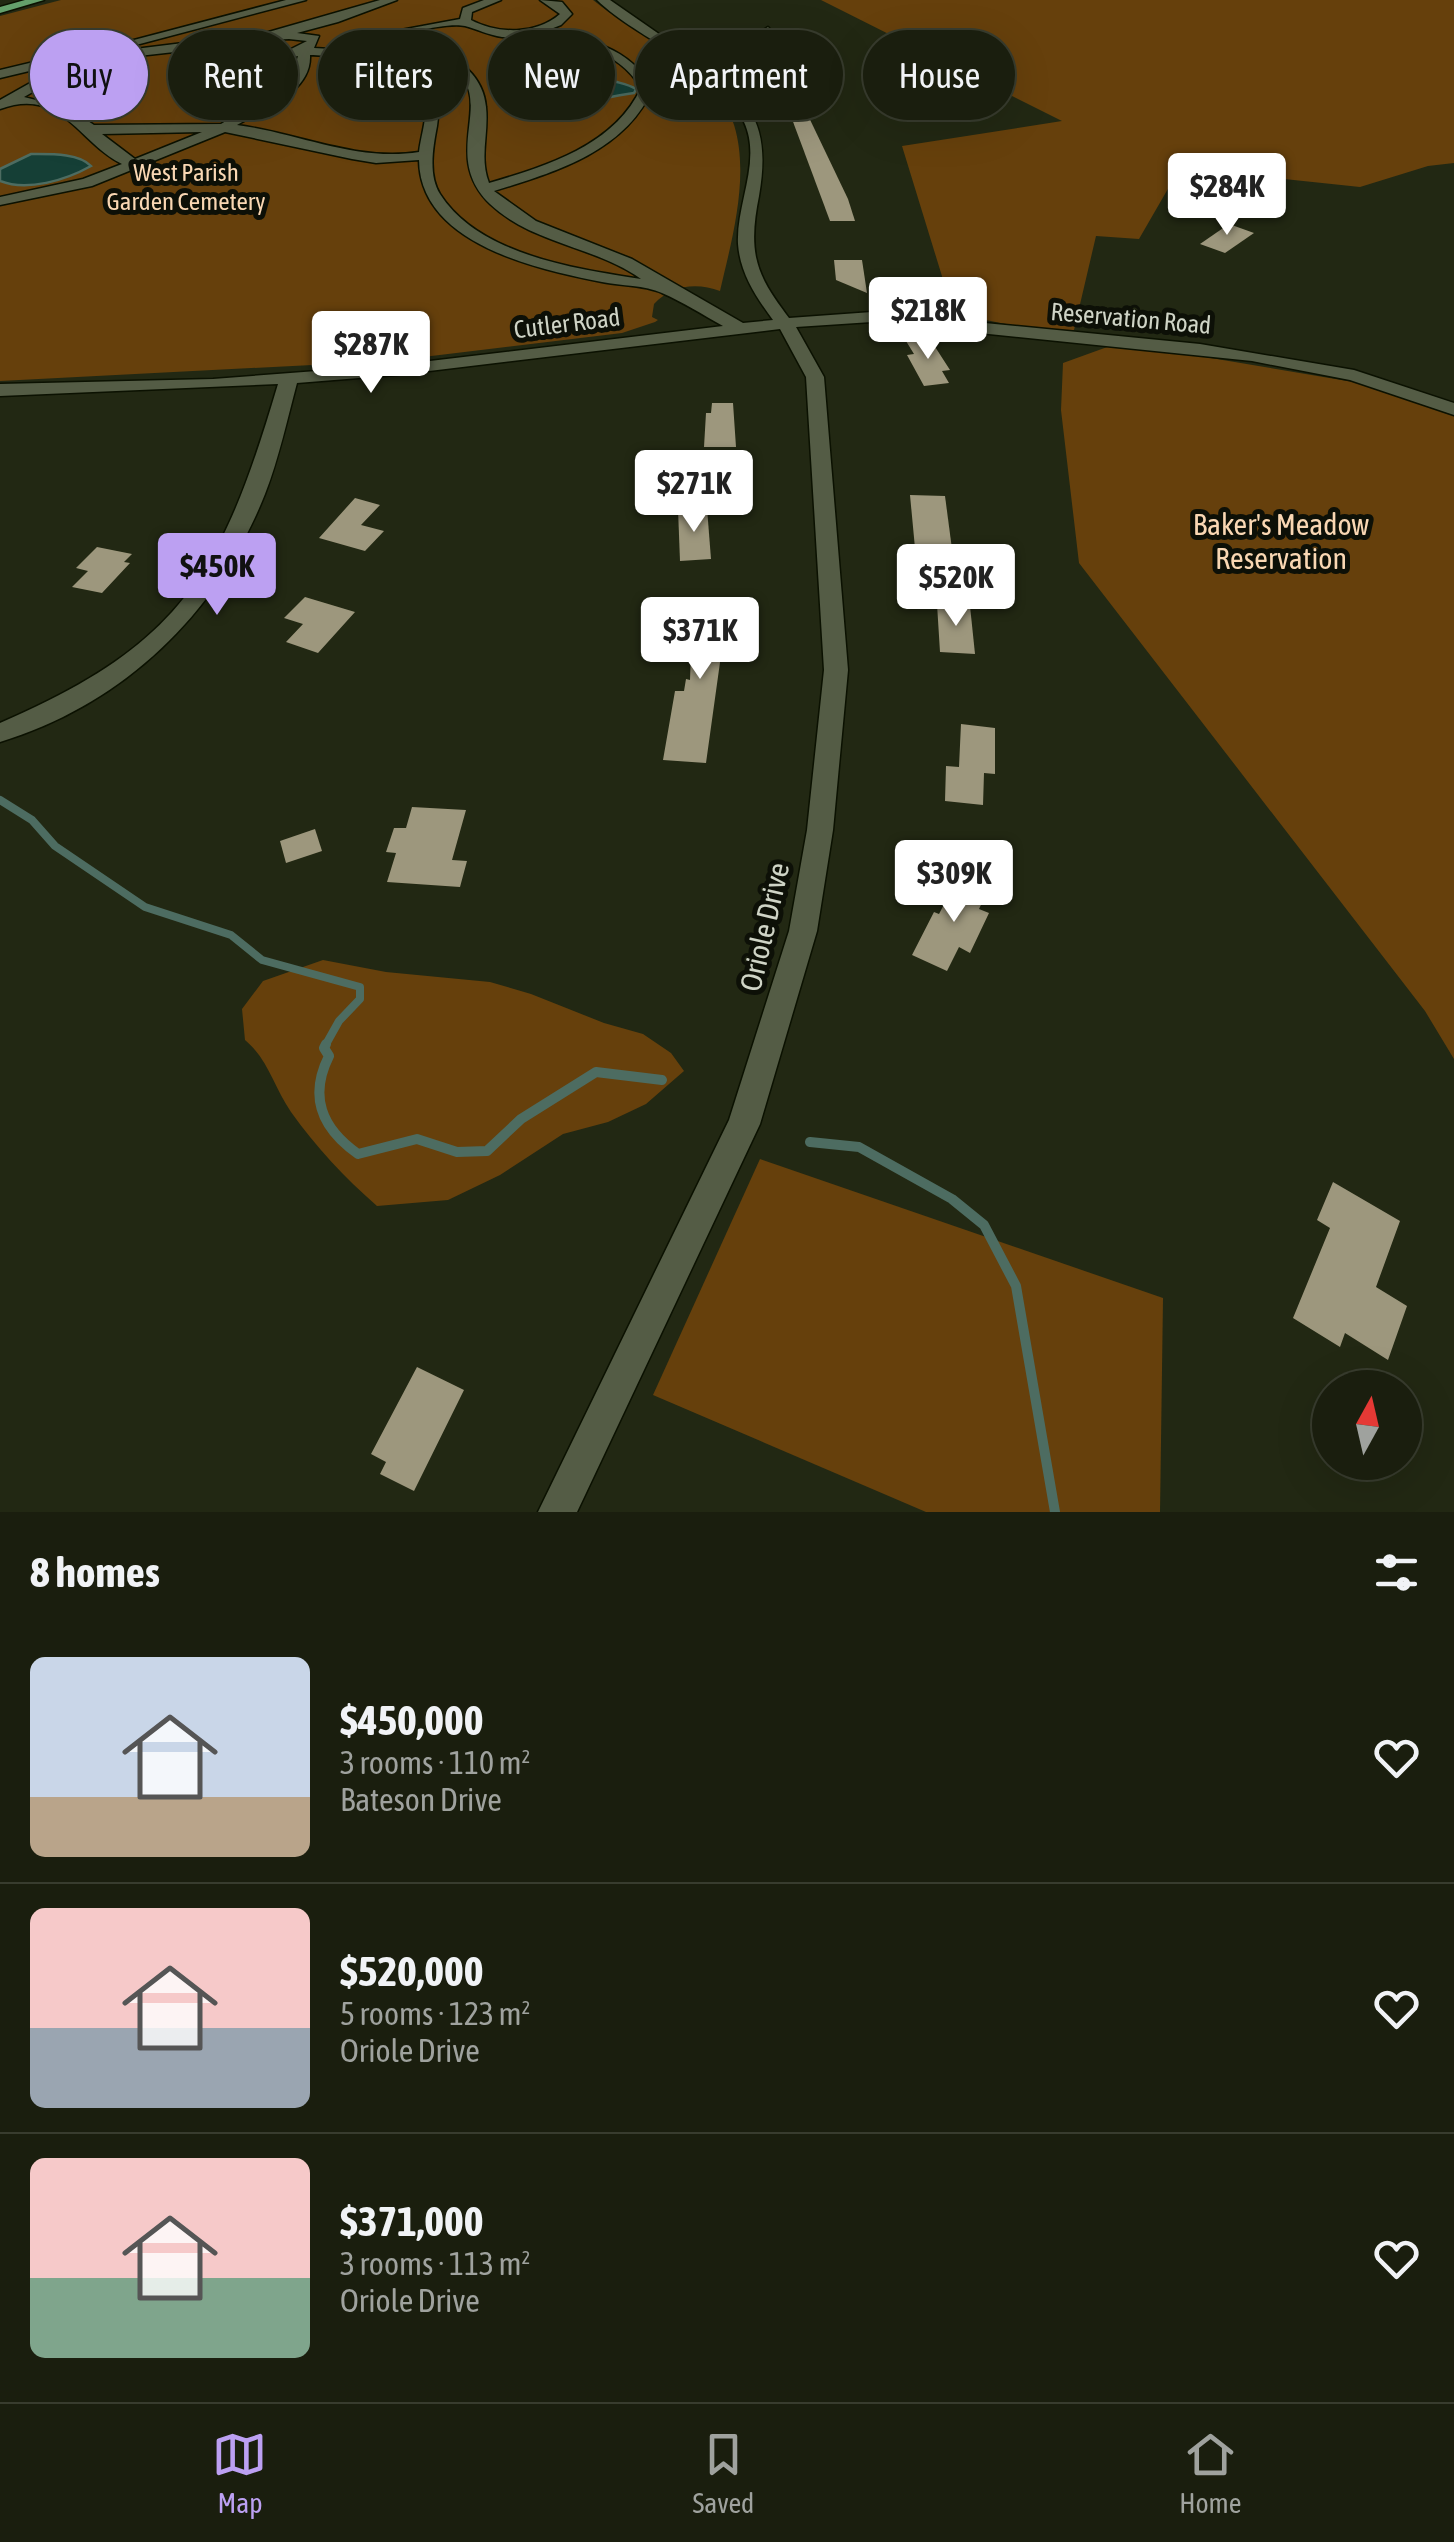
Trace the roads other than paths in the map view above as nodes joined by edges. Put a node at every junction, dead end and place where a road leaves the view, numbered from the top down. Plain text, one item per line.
1 (38, 0) edge
2 (300, 0) edge
3 (391, 0) edge
4 (495, 0) edge
5 (546, 0) edge
6 (602, 0) edge
7 (0, 10) edge
8 (334, 20) junction
9 (465, 22) junction
10 (293, 30) edge
11 (412, 30) edge
12 (488, 30) edge
13 (532, 30) edge
14 (640, 30) edge
15 (298, 38) edge
16 (315, 39) junction
17 (318, 39) edge
18 (168, 51) edge
19 (303, 51) junction
20 (298, 52) edge
21 (615, 55) edge
22 (0, 74) edge
23 (300, 74) joint
24 (468, 78) edge
25 (15, 100) junction
26 (0, 105) edge
27 (750, 120) edge
28 (223, 128) junction
29 (90, 129) junction
30 (426, 155) junction
31 (136, 164) junction
32 (486, 189) junction
33 (0, 200) edge
34 (663, 287) junction
35 (782, 321) junction
36 (737, 327) junction
37 (289, 379) junction
38 (0, 390) edge
39 (1454, 409) edge
40 (0, 734) edge
41 (557, 1512) edge

1 - 7 main road
2 - 22 street
3 - 8 street
4 - 9 street
5 - 13 street
6 - 14 street
8 - 10 street
8 - 16 street
9 - 11 street
9 - 12 street
15 - 16 street
16 - 17 street
16 - 19 street
18 - 25 street
19 - 20 street
19 - 23 street
19 - 30 street
21 - 32 street
23 - 28 street
24 - 32 street
25 - 26 street
25 - 29 street
27 - 35 street
28 - 29 street
28 - 30 street
28 - 31 street
29 - 31 street
30 - 34 street
31 - 33 street
32 - 34 street
34 - 36 street
35 - 36 street, Cutler Road
35 - 39 street, Reservation Road
35 - 41 street, Oriole Drive
36 - 37 street, Cutler Road
37 - 38 street, Cutler Road
37 - 40 street

